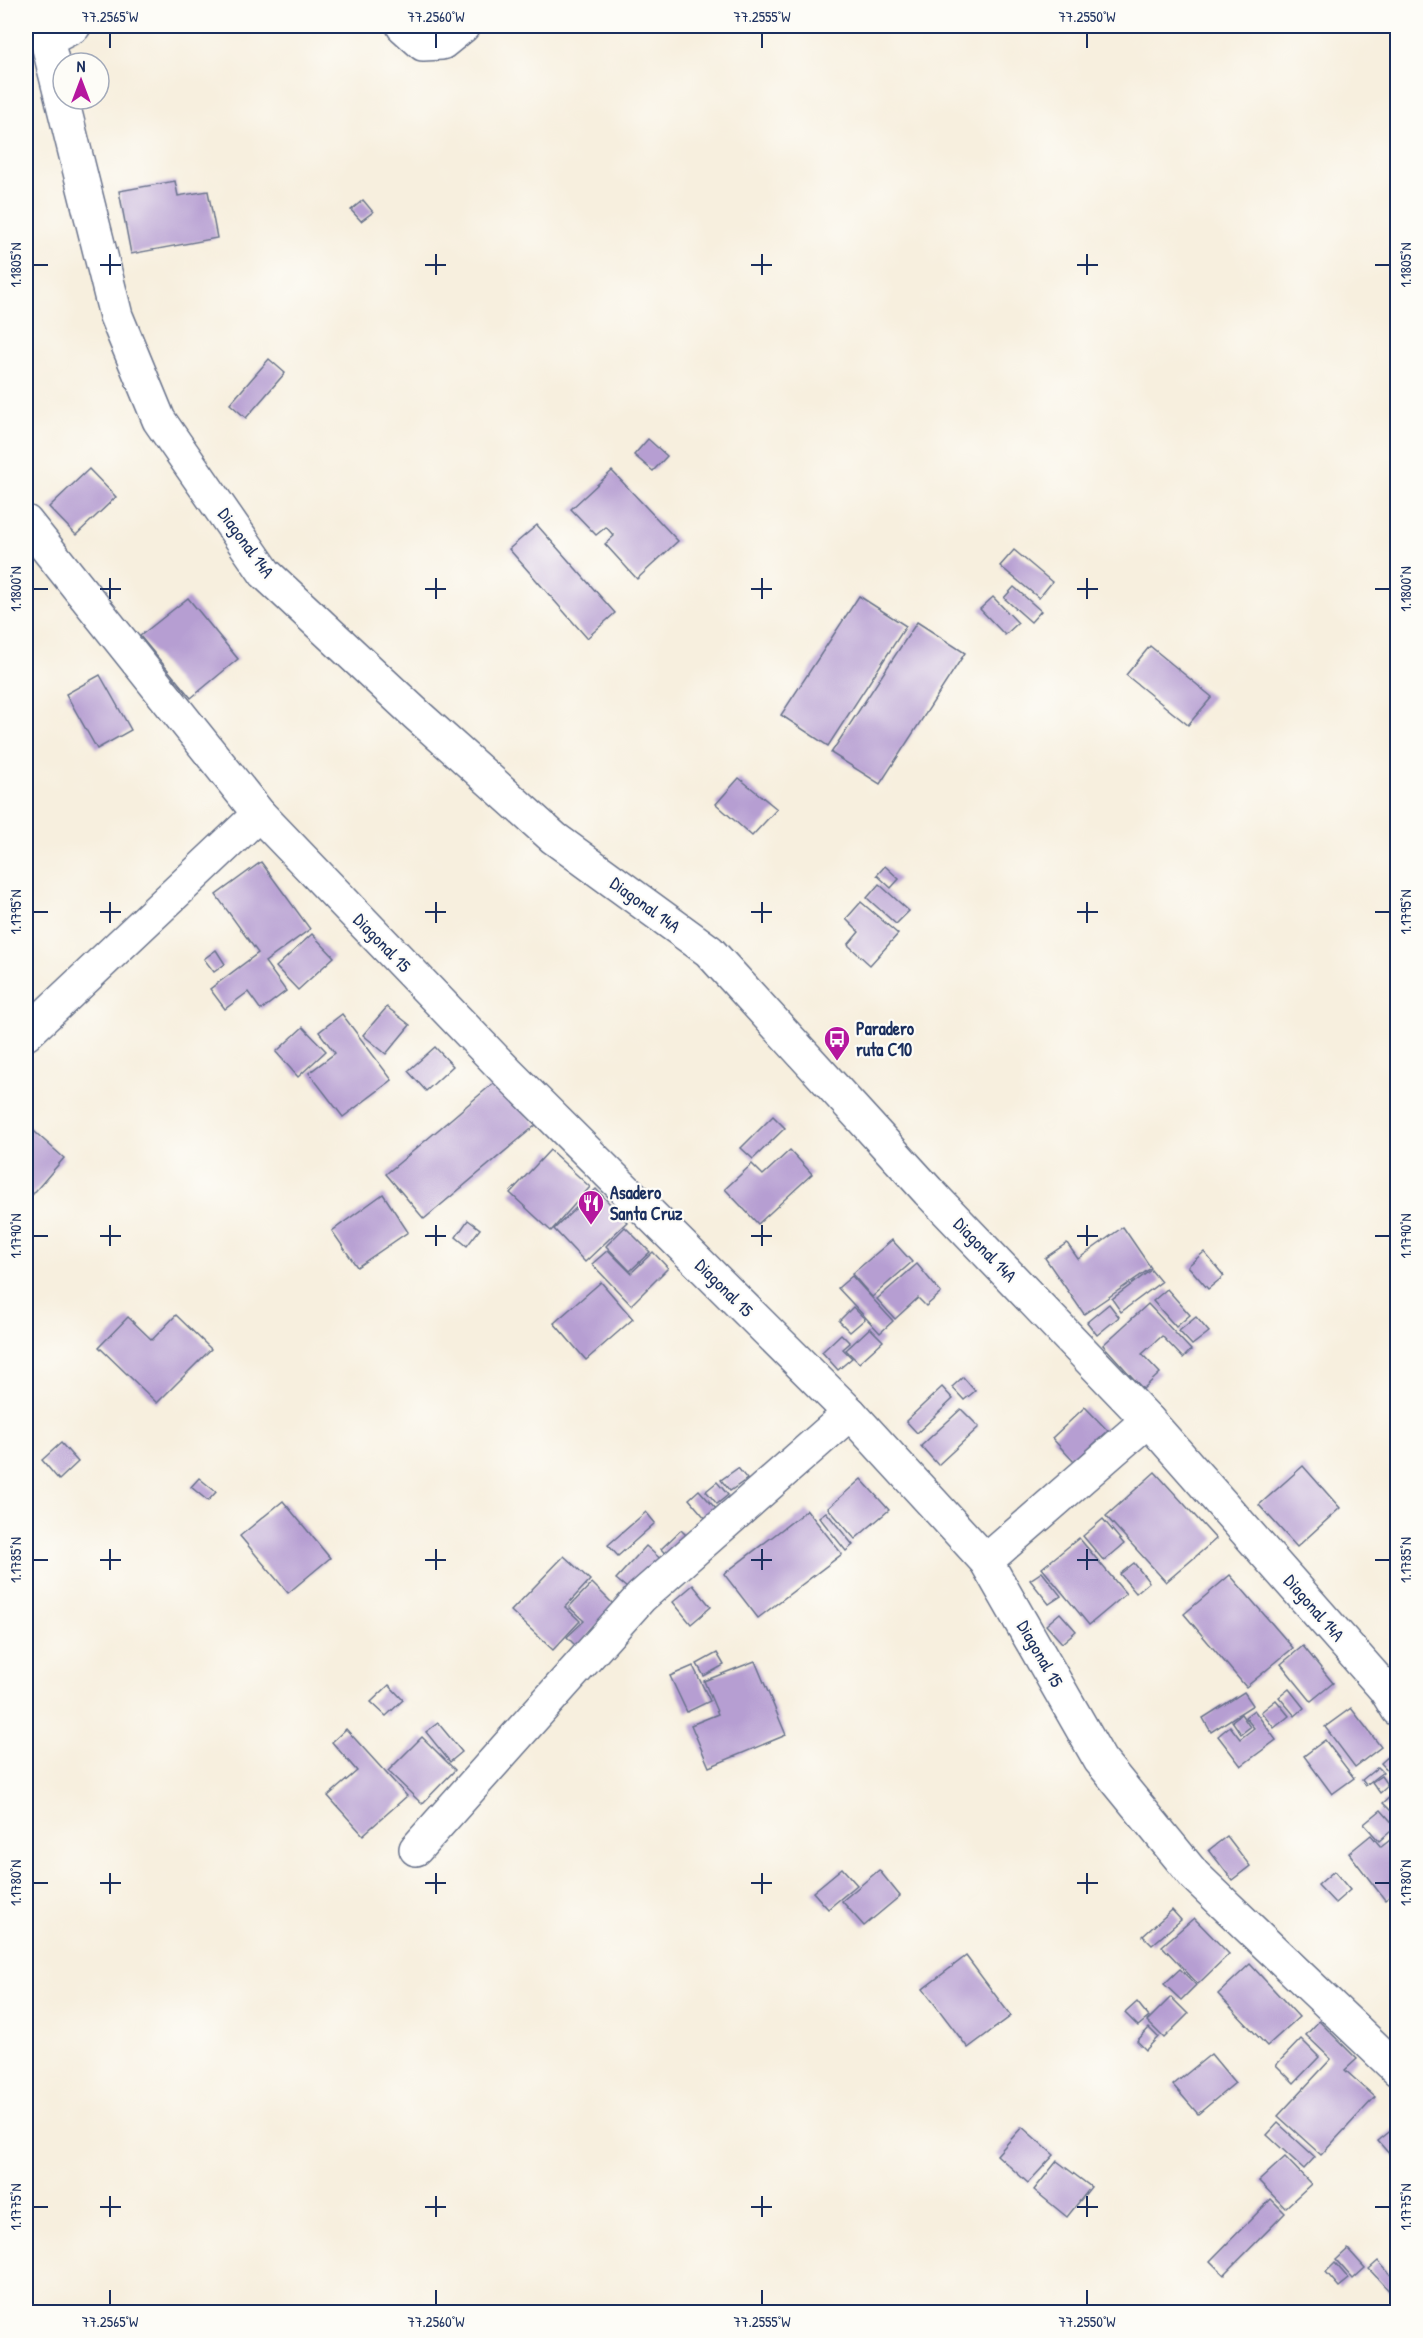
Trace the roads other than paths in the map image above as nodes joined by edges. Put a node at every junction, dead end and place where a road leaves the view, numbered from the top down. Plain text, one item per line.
1 (403, 26) edge
2 (463, 26) edge
3 (54, 30) edge
4 (26, 522) edge
5 (259, 814) junction
6 (26, 1034) edge
7 (850, 1413) junction
8 (1148, 1420) junction
9 (986, 1561) junction
10 (1398, 1710) edge
11 (416, 1849) dead end
12 (1398, 2070) edge

1 - 2 street
3 - 8 street, Diagonal 14A
4 - 5 street, Diagonal 15
5 - 6 street
5 - 7 street, Diagonal 15
7 - 9 street, Diagonal 15
7 - 11 street
8 - 9 street
8 - 10 street, Diagonal 14A
9 - 12 street, Diagonal 15

